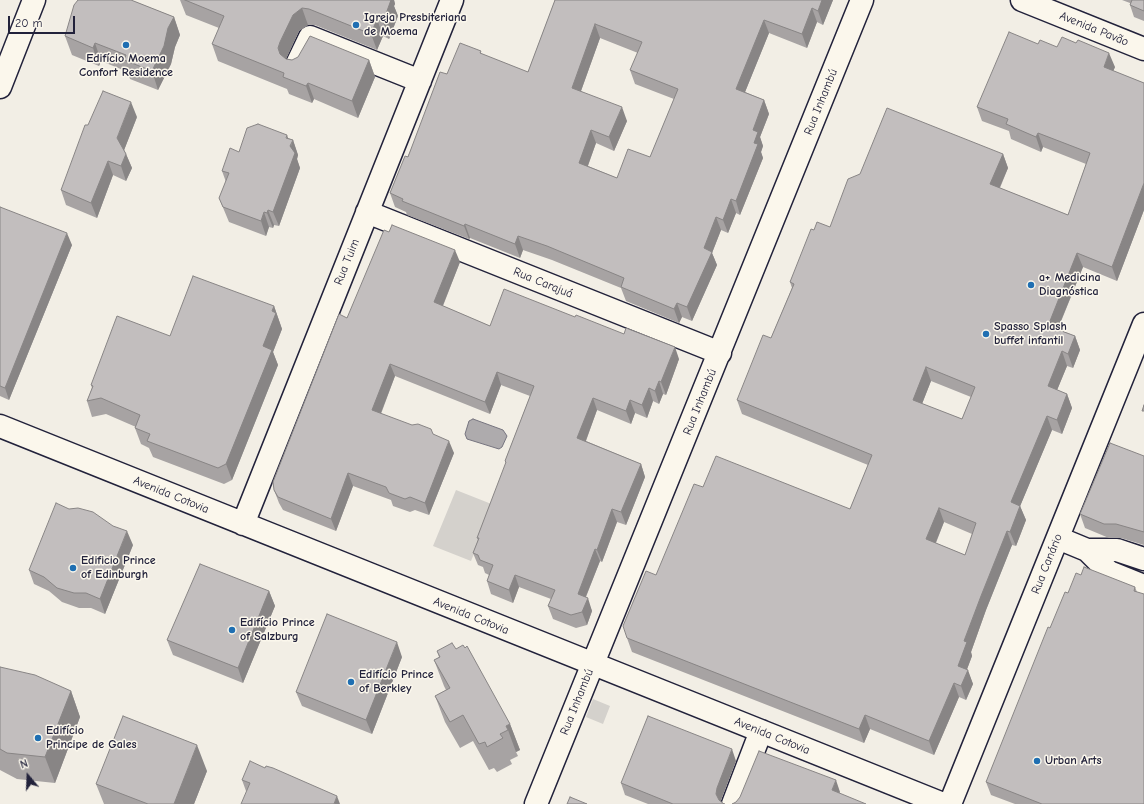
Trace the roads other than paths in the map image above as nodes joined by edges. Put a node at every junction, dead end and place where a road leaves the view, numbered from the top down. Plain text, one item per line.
1 (34, 0) edge
2 (452, 0) edge
3 (862, 0) edge
4 (1022, 0) edge
5 (1144, 50) edge
6 (297, 64) edge
7 (420, 81) junction
8 (0, 87) edge
9 (367, 212) junction
10 (1144, 324) edge
11 (720, 353) junction
12 (0, 426) edge
13 (243, 524) junction
14 (1058, 538) junction
15 (1087, 550) junction
16 (1144, 559) edge
17 (1144, 586) edge
18 (593, 664) junction
19 (761, 731) junction
20 (938, 803) edge
21 (536, 804) edge
22 (733, 804) edge

1 - 8 street
2 - 7 street, Rua Tuim
3 - 11 street, Rua Inhambú
4 - 5 street, Avenida Pavão
6 - 7 street
7 - 9 street, Rua Tuim
9 - 11 street, Rua Carajuá
9 - 13 street, Rua Tuim
10 - 14 street, Rua Canário
11 - 18 street, Rua Inhambú
12 - 13 street, Avenida Cotovia
13 - 18 street, Avenida Cotovia
14 - 15 street
14 - 20 street, Rua Canário
15 - 16 street
15 - 17 street
18 - 19 street, Avenida Cotovia
18 - 21 street, Rua Inhambú
19 - 20 street, Avenida Cotovia
19 - 22 street

